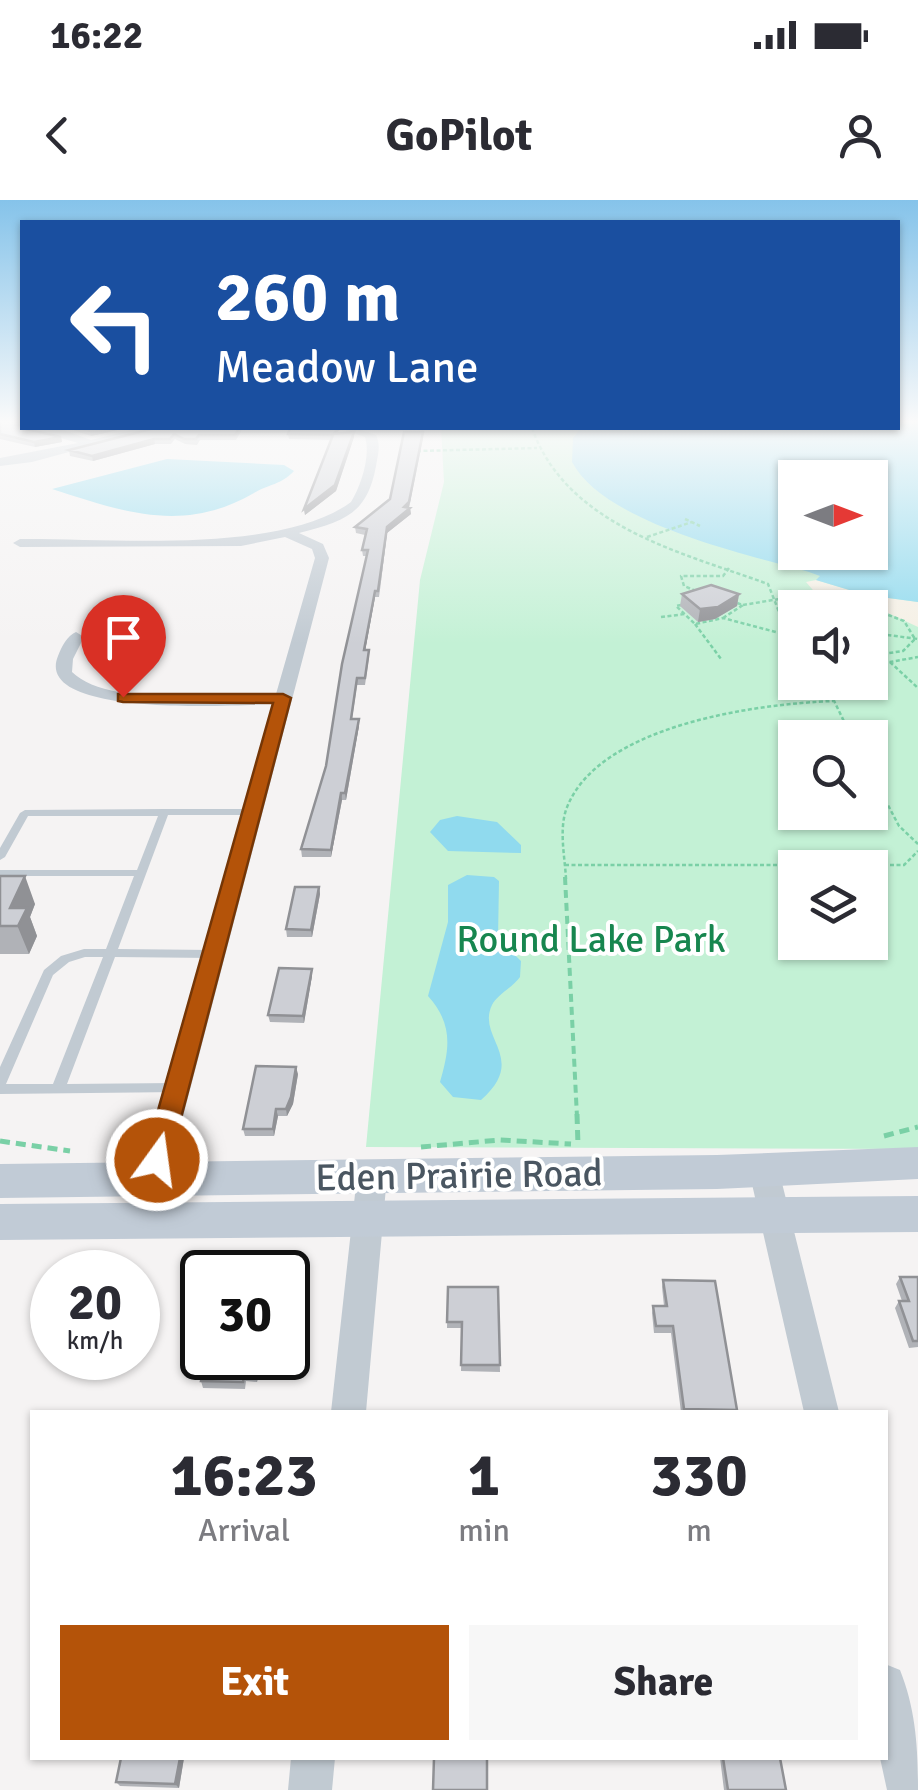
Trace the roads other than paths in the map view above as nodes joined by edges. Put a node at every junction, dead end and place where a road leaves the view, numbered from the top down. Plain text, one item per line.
1 (359, 495) edge
2 (286, 532) junction
3 (20, 543) dead end
4 (76, 637) dead end
5 (283, 698) junction
6 (164, 812) junction
7 (251, 812) junction
8 (0, 857) edge
9 (0, 873) edge
10 (141, 873) junction
11 (110, 952) junction
12 (212, 954) junction
13 (0, 1086) edge
14 (58, 1088) junction
15 (174, 1088) junction
16 (918, 1164) edge
17 (764, 1170) junction
18 (372, 1176) junction
19 (154, 1178) junction
20 (0, 1181) edge
21 (918, 1214) edge
22 (774, 1218) junction
23 (140, 1220) junction
24 (368, 1221) junction
25 (0, 1222) edge
26 (348, 1410) edge
27 (822, 1410) edge
28 (888, 1698) edge
29 (313, 1760) edge
30 (310, 1790) edge
31 (910, 1790) edge

1 - 2 street
2 - 3 street
2 - 5 street
4 - 5 street
5 - 7 street
6 - 7 lane
6 - 8 lane
6 - 10 lane
7 - 12 street
9 - 10 lane
10 - 11 lane
11 - 12 lane
11 - 13 lane
11 - 14 lane
12 - 15 street
13 - 14 lane
14 - 15 lane
15 - 19 street
16 - 17 main road, Eden Prairie Road
17 - 18 main road, Eden Prairie Road
17 - 22 street
18 - 19 main road, Eden Prairie Road
18 - 24 street
19 - 20 main road, Eden Prairie Road
19 - 23 street
21 - 22 main road, Eden Prairie Road
22 - 24 main road, Eden Prairie Road
22 - 27 street
23 - 24 main road, Eden Prairie Road
23 - 25 main road, Eden Prairie Road
24 - 26 street
28 - 31 street
29 - 30 street

